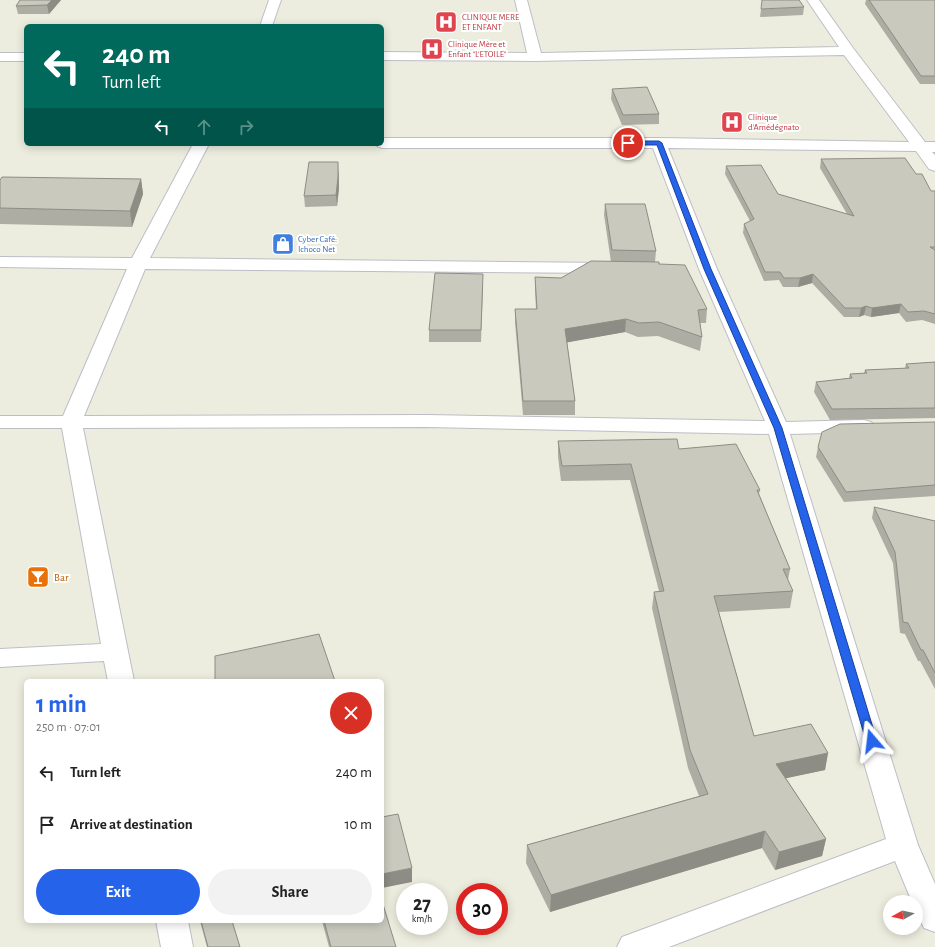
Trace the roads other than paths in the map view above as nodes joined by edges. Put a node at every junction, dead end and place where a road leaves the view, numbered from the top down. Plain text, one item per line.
1 (275, 0) edge
2 (521, 0) edge
3 (813, 0) edge
4 (267, 24) edge
5 (848, 51) junction
6 (384, 56) edge
7 (535, 56) junction
8 (0, 57) edge
9 (24, 57) edge
10 (384, 143) edge
11 (659, 143) junction
12 (200, 146) edge
13 (928, 147) edge
14 (935, 166) edge
15 (0, 262) edge
16 (138, 264) junction
17 (628, 268) edge
18 (71, 421) junction
19 (0, 422) edge
20 (880, 426) edge
21 (778, 428) junction
22 (115, 652) junction
23 (0, 658) edge
24 (121, 679) edge
25 (903, 845) junction
26 (935, 919) edge
27 (172, 923) edge
28 (177, 947) edge
29 (633, 947) edge

1 - 4 street
2 - 7 street
3 - 5 street
5 - 7 street
5 - 13 street
6 - 7 street
8 - 9 street
10 - 11 street
11 - 13 street
11 - 21 street
12 - 16 street
13 - 14 street
15 - 16 street
16 - 17 street
16 - 18 street
18 - 19 street
18 - 21 street
18 - 22 street
20 - 21 street
21 - 25 street
22 - 23 street
22 - 24 street
25 - 26 street
25 - 29 street
27 - 28 street

